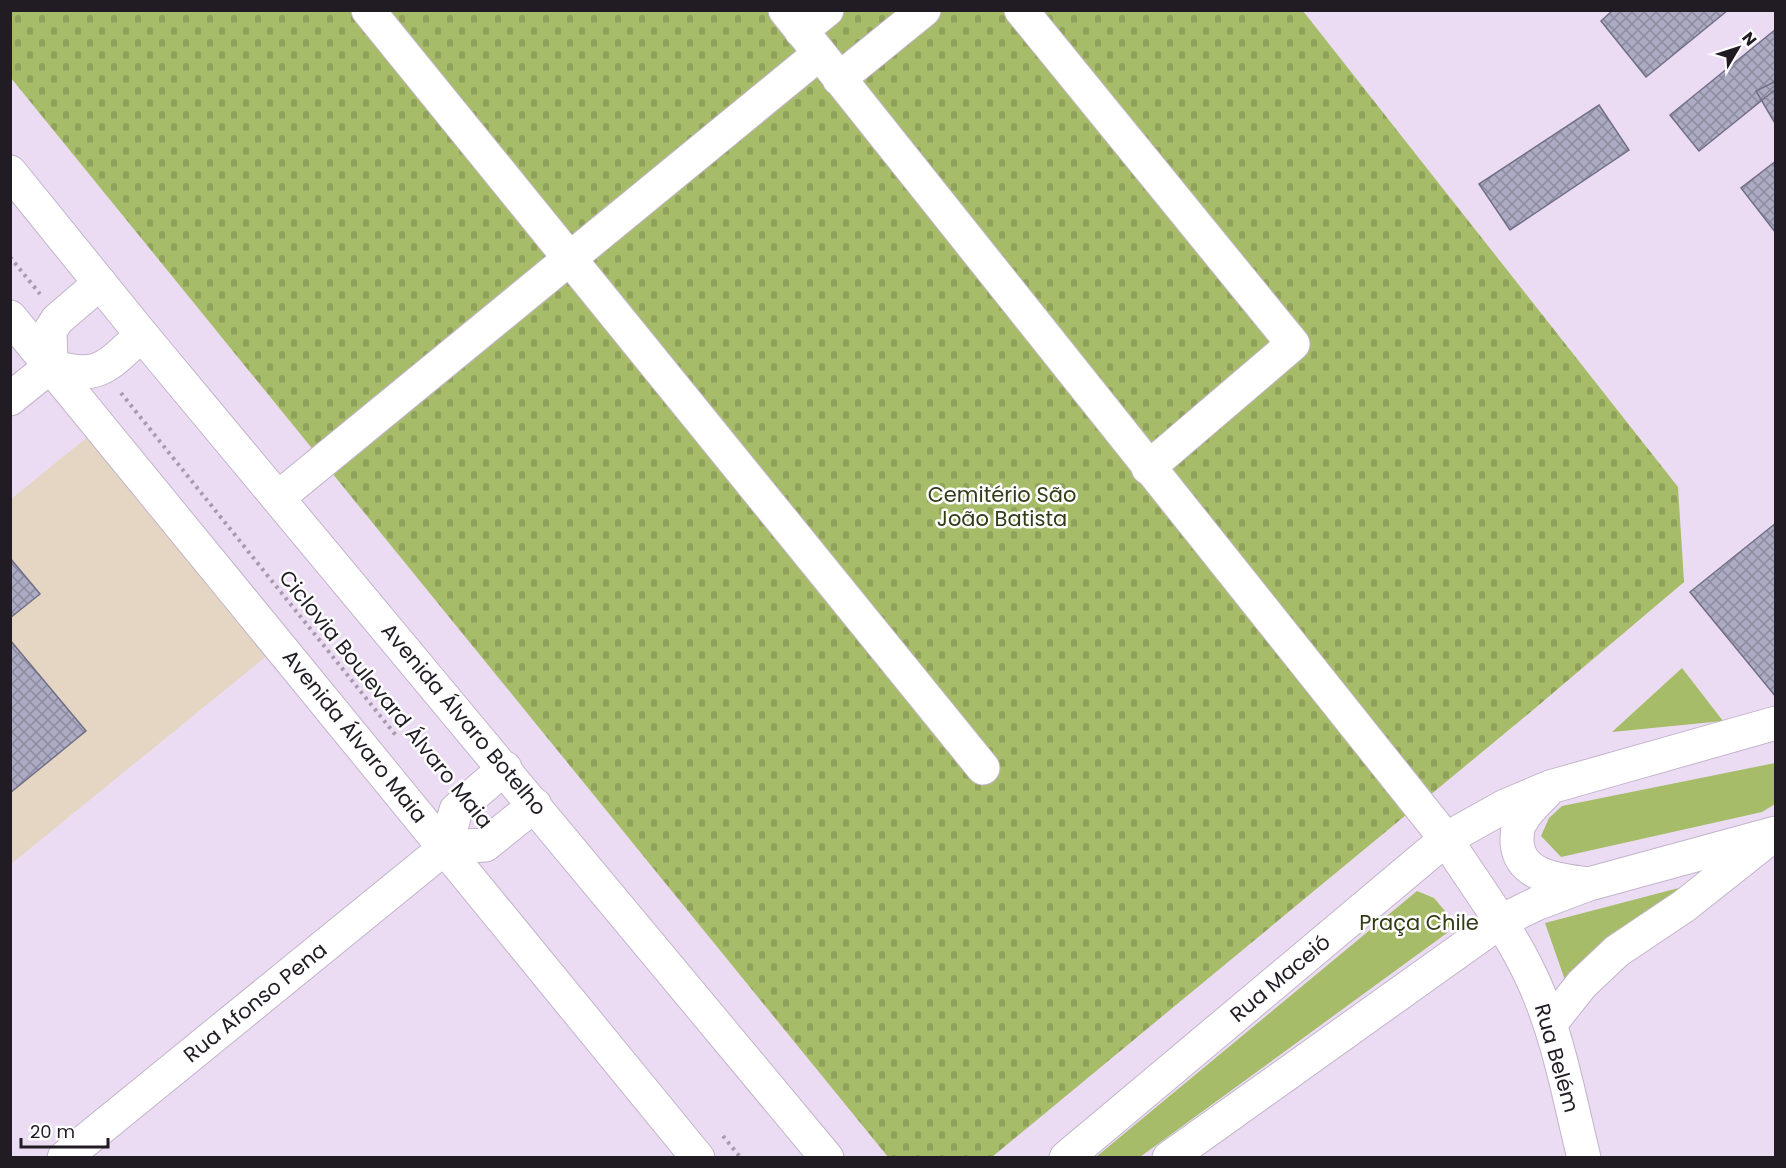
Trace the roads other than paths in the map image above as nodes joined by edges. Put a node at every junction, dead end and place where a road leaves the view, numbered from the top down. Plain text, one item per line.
1 (368, 10) edge
2 (827, 10) edge
3 (924, 10) edge
4 (1021, 10) edge
5 (801, 32) edge
6 (839, 79) junction
7 (10, 172) edge
8 (570, 258) junction
9 (100, 283) junction
10 (10, 316) edge
11 (142, 334) junction
12 (51, 366) junction
13 (10, 399) edge
14 (1148, 468) junction
15 (279, 497) junction
16 (1776, 723) edge
17 (505, 768) junction
18 (983, 768) dead end
19 (1550, 787) junction
20 (536, 805) junction
21 (1773, 835) edge
22 (1446, 839) junction
23 (446, 848) junction
24 (1588, 884) junction
25 (1501, 921) junction
26 (1551, 1023) junction
27 (64, 1158) edge
28 (698, 1158) edge
29 (827, 1158) edge
30 (1066, 1158) edge
31 (1169, 1158) edge
32 (1584, 1158) edge

1 - 8 main road
2 - 5 main road
3 - 6 main road
4 - 14 main road
5 - 6 main road, Rua Belém
5 - 8 main road
6 - 14 main road, Rua Belém
7 - 9 main road
8 - 15 main road
8 - 18 main road
9 - 11 main road, Avenida Álvaro Botelho
9 - 12 main road
10 - 12 main road, Avenida Álvaro Maia
11 - 12 main road
11 - 15 main road, Avenida Álvaro Botelho
12 - 13 main road
12 - 23 main road, Avenida Álvaro Maia
14 - 22 main road, Rua Belém
15 - 17 main road, Avenida Álvaro Botelho
16 - 19 main road, Rua Maceió
17 - 20 main road, Avenida Álvaro Botelho
17 - 23 main road
19 - 22 main road, Rua Maceió
19 - 24 main road
20 - 23 main road
20 - 29 main road, Avenida Álvaro Botelho
21 - 24 main road
21 - 26 main road
22 - 25 main road, Rua Belém
22 - 30 main road, Rua Maceió
23 - 27 main road, Rua Afonso Pena
23 - 28 main road, Avenida Álvaro Maia
24 - 25 main road
25 - 26 main road, Rua Belém
25 - 31 main road
26 - 32 main road, Rua Belém

